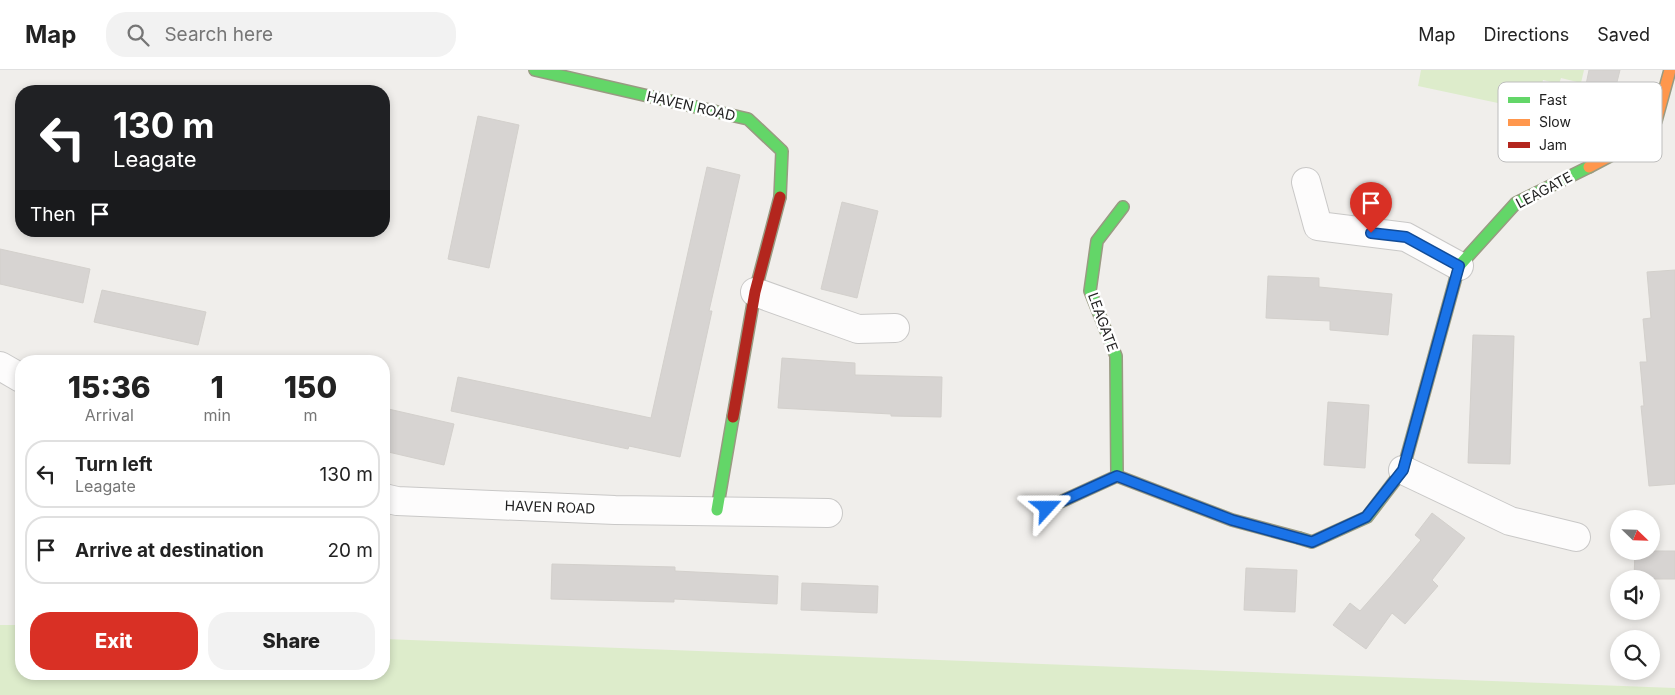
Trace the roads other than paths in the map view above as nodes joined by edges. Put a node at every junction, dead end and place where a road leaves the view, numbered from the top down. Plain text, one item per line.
1 (535, 70) edge
2 (1670, 70) edge
3 (1662, 99) edge
4 (1600, 162) edge
5 (1306, 182) dead end
6 (1123, 206) dead end
7 (1459, 266) junction
8 (755, 292) junction
9 (895, 328) dead end
10 (0, 366) edge
11 (15, 375) edge
12 (1403, 470) junction
13 (1117, 476) junction
14 (390, 499) edge
15 (1047, 508) dead end
16 (717, 510) junction
17 (828, 513) dead end
18 (1576, 537) dead end

1 - 8 street, HAVEN ROAD
2 - 3 street, LEAGATE
4 - 7 street, LEAGATE
5 - 7 street
6 - 13 street, LEAGATE
7 - 12 street, LEAGATE
8 - 9 street
8 - 16 street, HAVEN ROAD
10 - 11 street
12 - 13 street, LEAGATE
12 - 18 street
13 - 15 street
14 - 16 street, HAVEN ROAD
16 - 17 street, HAVEN ROAD

